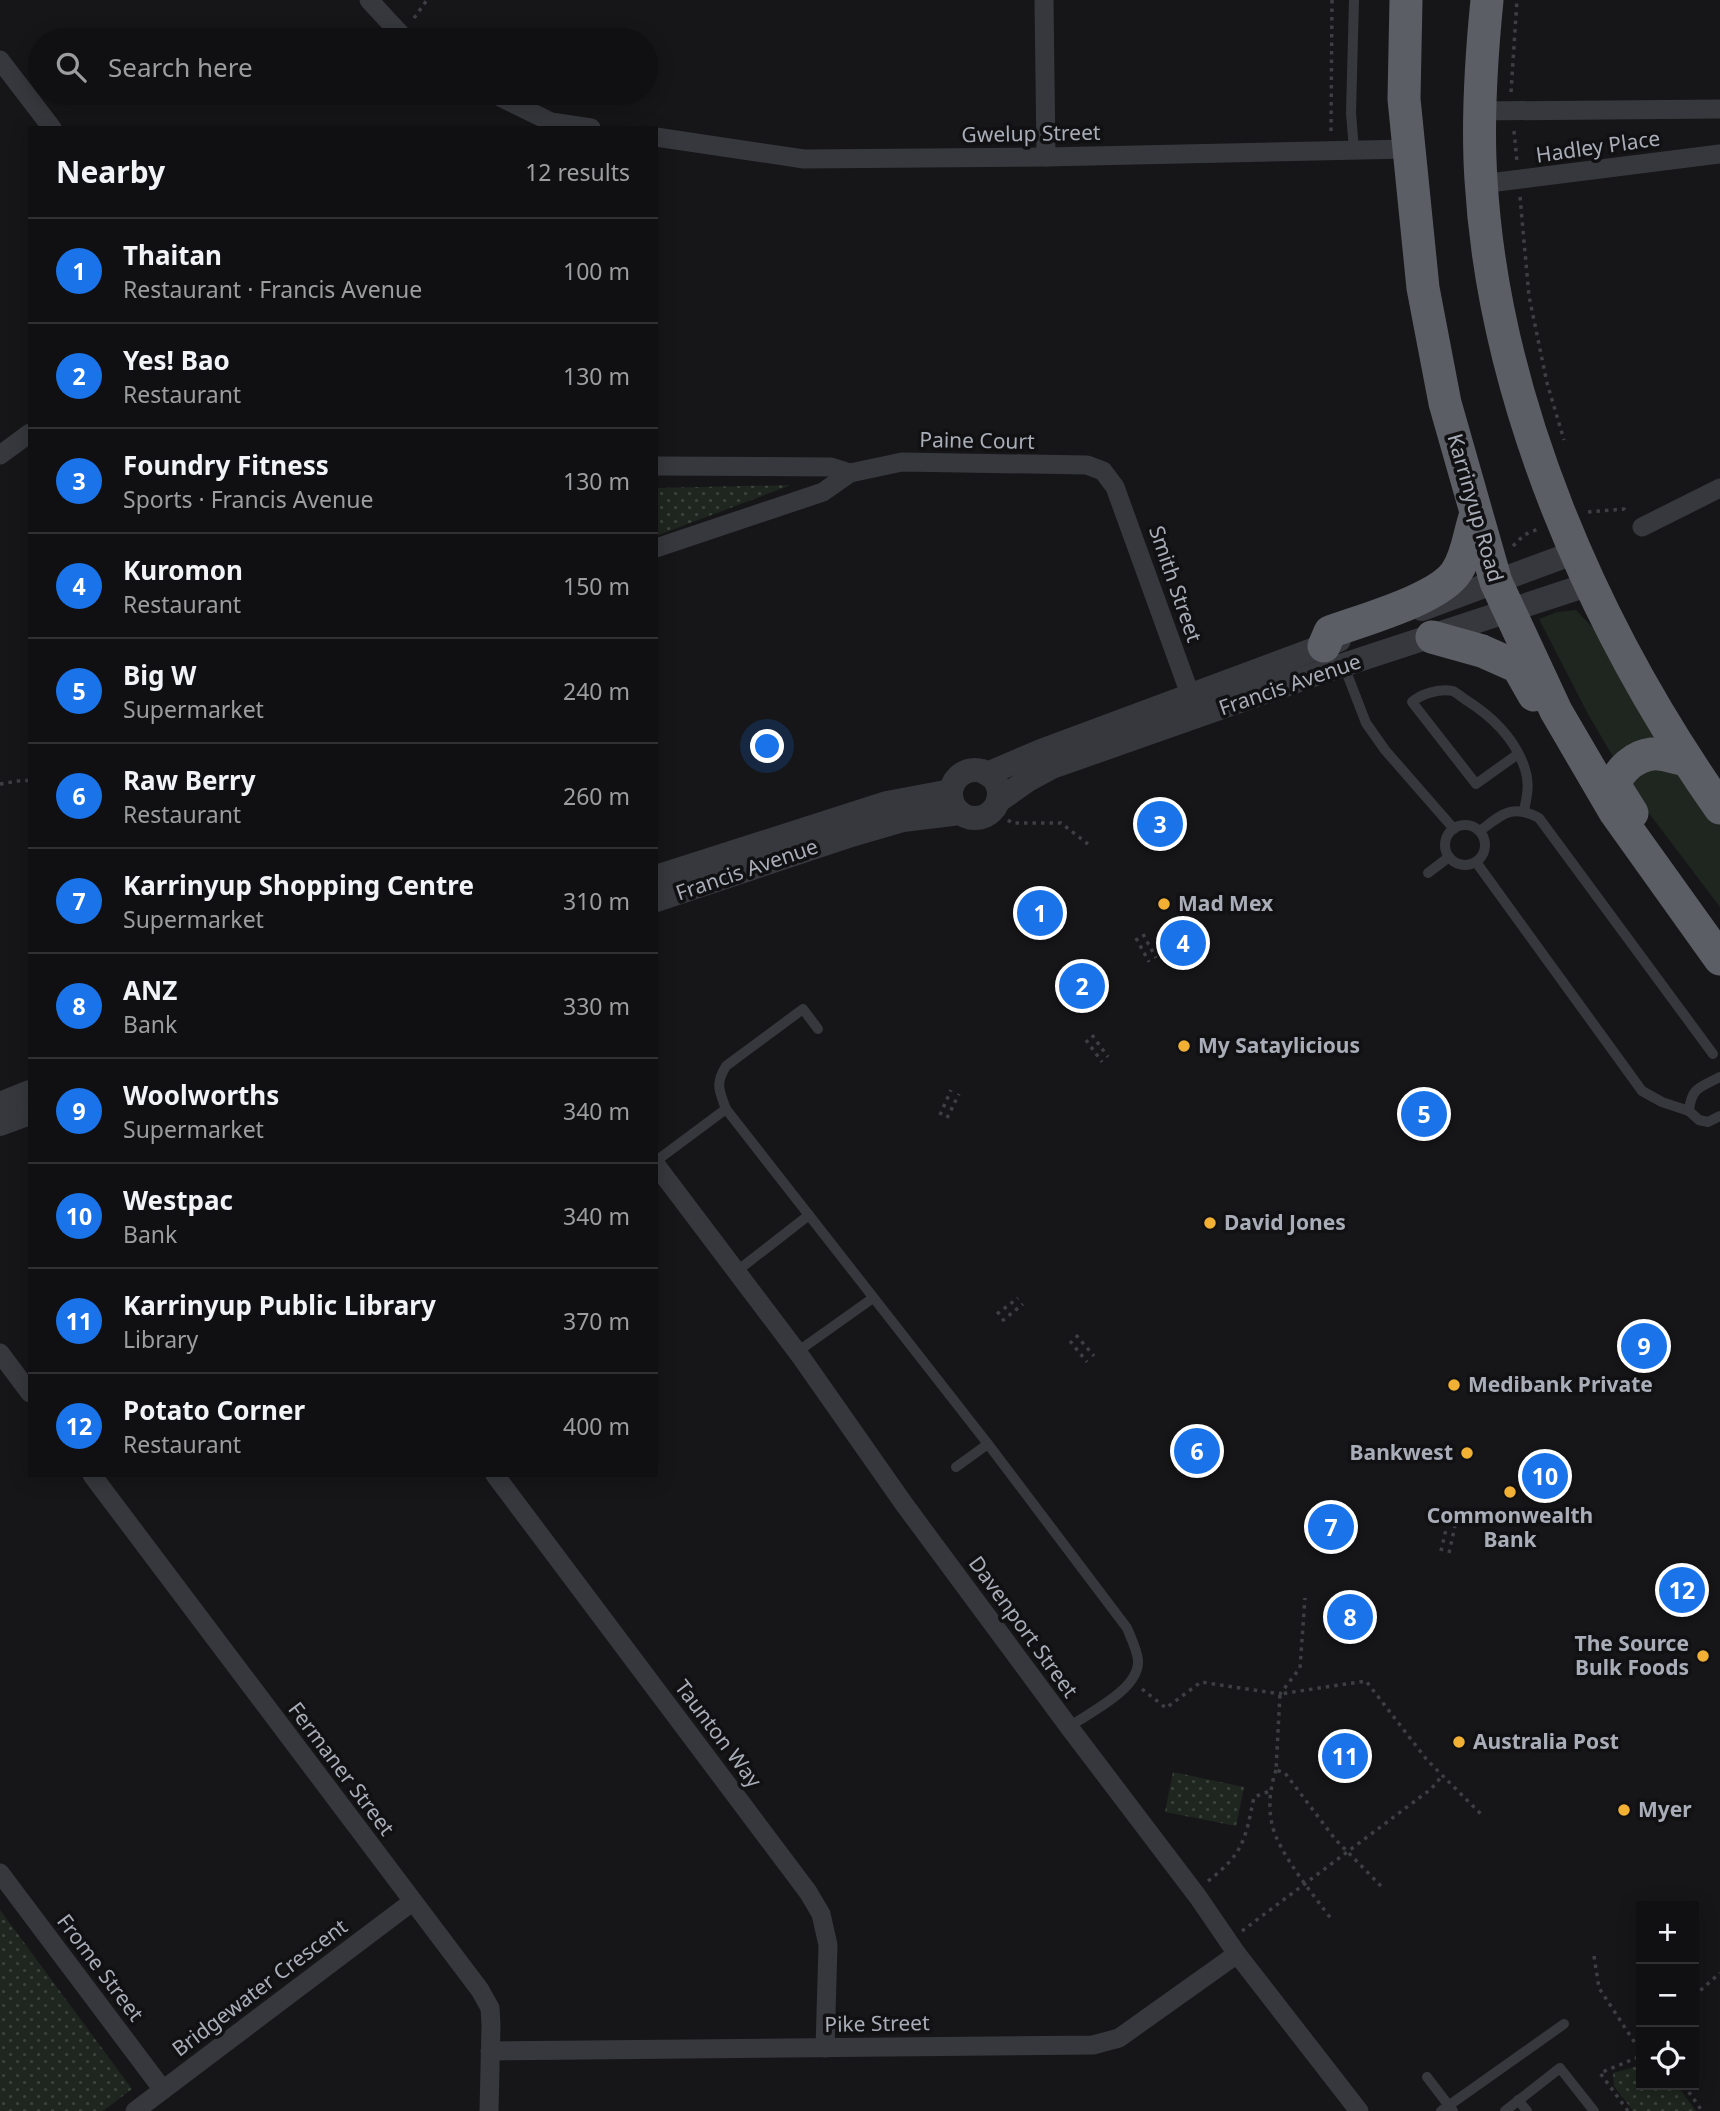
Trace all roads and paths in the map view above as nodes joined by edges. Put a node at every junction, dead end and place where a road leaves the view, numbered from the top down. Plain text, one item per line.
1 (369, 0) edge
2 (1044, 0) edge
3 (1332, 0) edge
4 (1354, 0) edge
5 (1406, 0) edge
6 (1487, 0) edge
7 (1517, 0) edge
8 (395, 28) edge
9 (0, 60) edge
10 (28, 97) edge
11 (34, 105) edge
12 (514, 105) edge
13 (1720, 109) edge
14 (1496, 111) junction
15 (550, 125) edge
16 (50, 126) edge
17 (1331, 134) dead end
18 (658, 137) edge
19 (1408, 149) junction
20 (1354, 150) junction
21 (1720, 154) edge
22 (1046, 157) junction
23 (1518, 180) junction
24 (1481, 184) junction
25 (28, 434) edge
26 (1566, 447) dead end
27 (0, 455) edge
28 (658, 466) edge
29 (1103, 471) joint
30 (850, 473) junction
31 (1720, 488) edge
32 (1476, 514) junction
33 (1577, 521) junction
34 (1642, 527) joint
35 (658, 547) edge
36 (1576, 552) junction
37 (1497, 584) junction
38 (1590, 584) junction
39 (1432, 637) junction
40 (1334, 656) junction
41 (1194, 706) junction
42 (1518, 754) junction
43 (1686, 760) junction
44 (987, 774) junction
45 (28, 781) edge
46 (0, 784) edge
47 (955, 802) junction
48 (996, 805) junction
49 (1720, 808) edge
50 (1524, 811) junction
51 (1454, 829) junction
52 (1480, 831) junction
53 (1088, 844) dead end
54 (1449, 857) junction
55 (1648, 858) junction
56 (1476, 862) junction
57 (1428, 873) dead end
58 (658, 876) edge
59 (658, 899) edge
60 (1143, 934) dead end
61 (1136, 938) dead end
62 (1156, 958) dead end
63 (1720, 959) edge
64 (1149, 962) dead end
65 (818, 1029) dead end
66 (1092, 1035) dead end
67 (1086, 1040) dead end
68 (1713, 1054) dead end
69 (1108, 1057) dead end
70 (1102, 1062) dead end
71 (1720, 1077) edge
72 (951, 1090) dead end
73 (28, 1094) edge
74 (959, 1094) dead end
75 (0, 1104) edge
76 (726, 1109) junction
77 (1689, 1111) junction
78 (28, 1114) edge
79 (940, 1115) dead end
80 (1720, 1116) edge
81 (947, 1118) dead end
82 (0, 1125) edge
83 (658, 1161) edge
84 (658, 1166) edge
85 (809, 1215) junction
86 (737, 1271) junction
87 (873, 1298) junction
88 (1018, 1298) dead end
89 (1023, 1304) dead end
90 (997, 1314) dead end
91 (1002, 1321) dead end
92 (1076, 1335) dead end
93 (1070, 1340) dead end
94 (0, 1353) edge
95 (797, 1353) junction
96 (1094, 1356) dead end
97 (1087, 1362) dead end
98 (28, 1390) edge
99 (988, 1444) junction
100 (956, 1467) dead end
101 (93, 1477) edge
102 (497, 1477) edge
103 (1447, 1525) dead end
104 (1455, 1526) dead end
105 (1441, 1551) dead end
106 (1449, 1553) dead end
107 (1305, 1598) dead end
108 (1131, 1681) junction
109 (1280, 1694) junction
110 (1069, 1727) junction
111 (1276, 1770) junction
112 (1442, 1776) junction
113 (1269, 1791) junction
114 (1482, 1815) dead end
115 (1348, 1852) junction
116 (0, 1873) edge
117 (1206, 1882) dead end
118 (1305, 1884) junction
119 (1381, 1886) dead end
120 (412, 1902) junction
121 (1332, 1920) dead end
122 (1242, 1931) dead end
123 (1237, 1954) junction
124 (1594, 1956) dead end
125 (1720, 1973) edge
126 (1699, 1992) edge
127 (1564, 2024) dead end
128 (1636, 2042) edge
129 (825, 2048) junction
130 (490, 2051) junction
131 (1636, 2058) edge
132 (1427, 2077) dead end
133 (163, 2090) junction
134 (1687, 2090) edge
135 (1518, 2100) junction
136 (1448, 2109) edge
137 (135, 2111) edge
138 (489, 2111) edge
139 (1359, 2111) edge
140 (1504, 2111) edge
141 (1527, 2111) edge
142 (1594, 2111) edge
143 (1628, 2111) edge
144 (1702, 2111) edge

1 - 8 street
2 - 22 street
3 - 17 path
4 - 20 lane
5 - 19 highway, Karrinyup Road
6 - 14 highway
7 - 14 path
9 - 10 street
11 - 16 street
12 - 15 street
13 - 14 street, Hadley Place
14 - 23 path
14 - 24 highway
18 - 22 street, Gwelup Street
19 - 20 street, Gwelup Street
19 - 32 highway, Karrinyup Road
20 - 22 street, Gwelup Street
21 - 23 street, Hadley Place
23 - 24 street, Hadley Place
23 - 26 path
24 - 33 highway
25 - 27 street
28 - 30 street, Paine Court
29 - 30 street, Paine Court
29 - 41 street, Smith Street
30 - 35 street, Paine Court
31 - 34 street
32 - 37 highway, Karrinyup Road
32 - 40 highway
33 - 34 path
33 - 36 highway
33 - 37 path
36 - 37 street, Francis Avenue
36 - 38 highway
37 - 38 street, Francis Avenue
37 - 39 street, Francis Avenue
37 - 40 street, Francis Avenue
37 - 55 highway, Karrinyup Road
38 - 43 highway
39 - 40 street, Francis Avenue
39 - 55 highway
40 - 41 street, Francis Avenue
40 - 51 lane
41 - 44 street, Francis Avenue
41 - 48 street, Francis Avenue
42 - 42 lane
42 - 50 lane
43 - 49 highway
43 - 55 highway
44 - 47 street, Francis Avenue
44 - 48 street
45 - 46 path
47 - 48 street, Francis Avenue
47 - 58 street, Francis Avenue
47 - 59 street, Francis Avenue
48 - 53 path
50 - 52 lane
50 - 68 lane
51 - 52 lane
51 - 54 lane
52 - 56 lane
54 - 56 lane
54 - 57 lane
55 - 63 highway, Karrinyup Road
56 - 77 lane
60 - 62 path
61 - 64 path
65 - 76 lane
66 - 69 path
67 - 70 path
71 - 77 lane
72 - 79 path
73 - 75 street
74 - 81 path
76 - 83 lane
76 - 85 lane
77 - 80 lane
78 - 82 street
84 - 86 street, Davenport Street
85 - 86 lane
85 - 87 lane
86 - 95 street, Davenport Street
87 - 95 lane
87 - 99 lane
88 - 90 path
89 - 91 path
92 - 96 path
93 - 97 path
94 - 98 street
95 - 110 street, Davenport Street
99 - 100 lane
99 - 108 lane
101 - 120 street, Fermaner Street
102 - 129 street, Taunton Way
103 - 105 path
104 - 106 path
107 - 109 path
108 - 109 path
108 - 110 lane
109 - 111 path
109 - 112 path
110 - 123 street, Davenport Street
111 - 113 path
111 - 115 path
112 - 114 path
112 - 115 path
113 - 117 path
113 - 118 path
115 - 118 path
115 - 119 path
116 - 133 street, Frome Street
118 - 121 path
118 - 122 path
120 - 130 street, Fermaner Street
120 - 133 street, Bridgewater Crescent
123 - 129 street, Pike Street
123 - 139 street, Davenport Street
124 - 128 path
125 - 126 path
127 - 136 lane
129 - 130 street, Pike Street
130 - 138 street, Fermaner Street
131 - 143 path
132 - 136 lane
133 - 137 street, Bridgewater Crescent
134 - 144 path
135 - 140 lane
135 - 141 lane
135 - 142 lane

